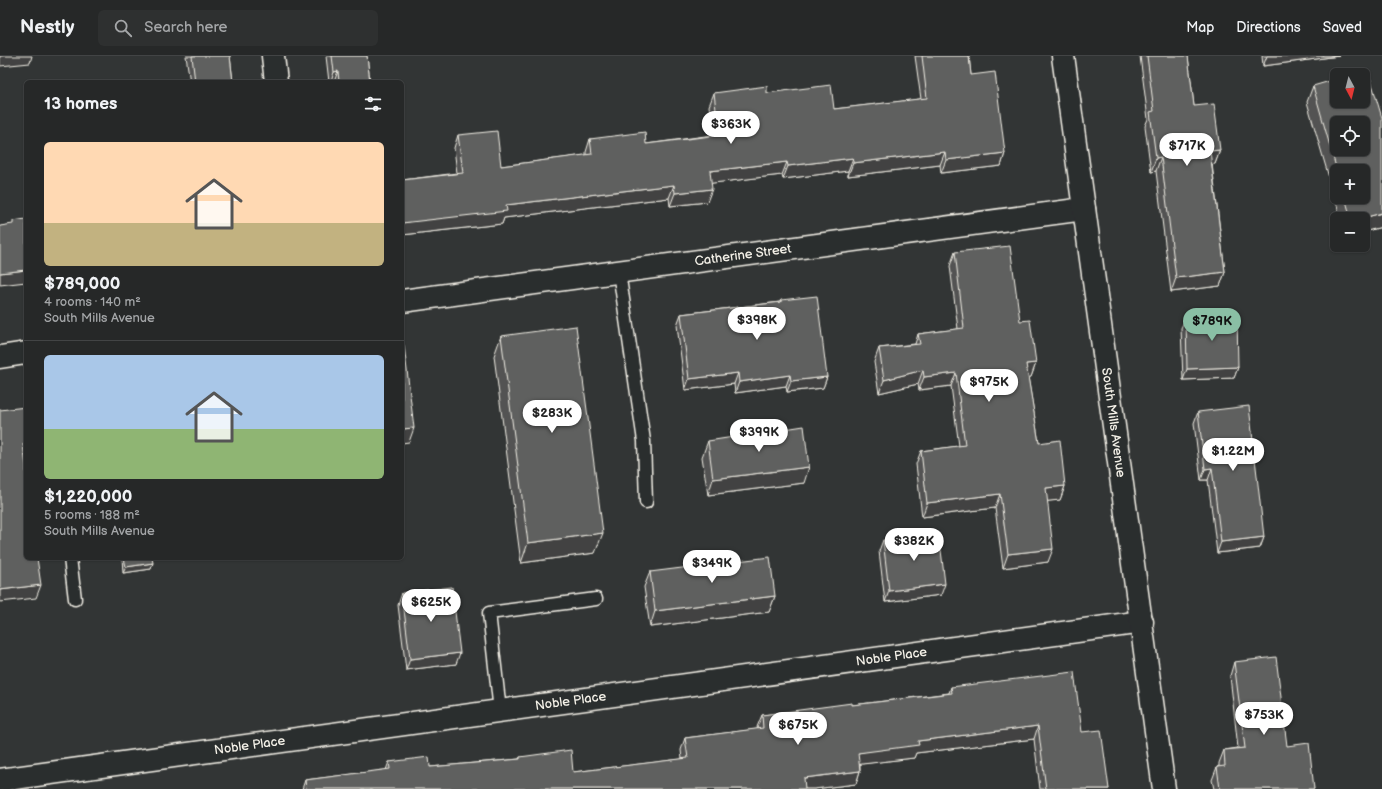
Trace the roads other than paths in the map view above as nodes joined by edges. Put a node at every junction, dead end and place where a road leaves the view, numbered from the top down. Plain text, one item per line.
1 (272, 56) edge
2 (1063, 56) edge
3 (276, 80) edge
4 (1084, 209) junction
5 (619, 272) junction
6 (404, 301) edge
7 (24, 353) edge
8 (0, 357) edge
9 (646, 502) dead end
10 (70, 560) edge
11 (76, 599) dead end
12 (596, 599) dead end
13 (1142, 622) junction
14 (500, 711) junction
15 (0, 780) edge
16 (1164, 789) edge

1 - 3 street
2 - 4 street, South Mills Avenue
4 - 5 street, Catherine Street
4 - 13 street, South Mills Avenue
5 - 6 street, Catherine Street
5 - 9 lane
7 - 8 street
10 - 11 lane
12 - 14 lane
13 - 14 street, Noble Place
13 - 16 street, South Mills Avenue
14 - 15 street, Noble Place

